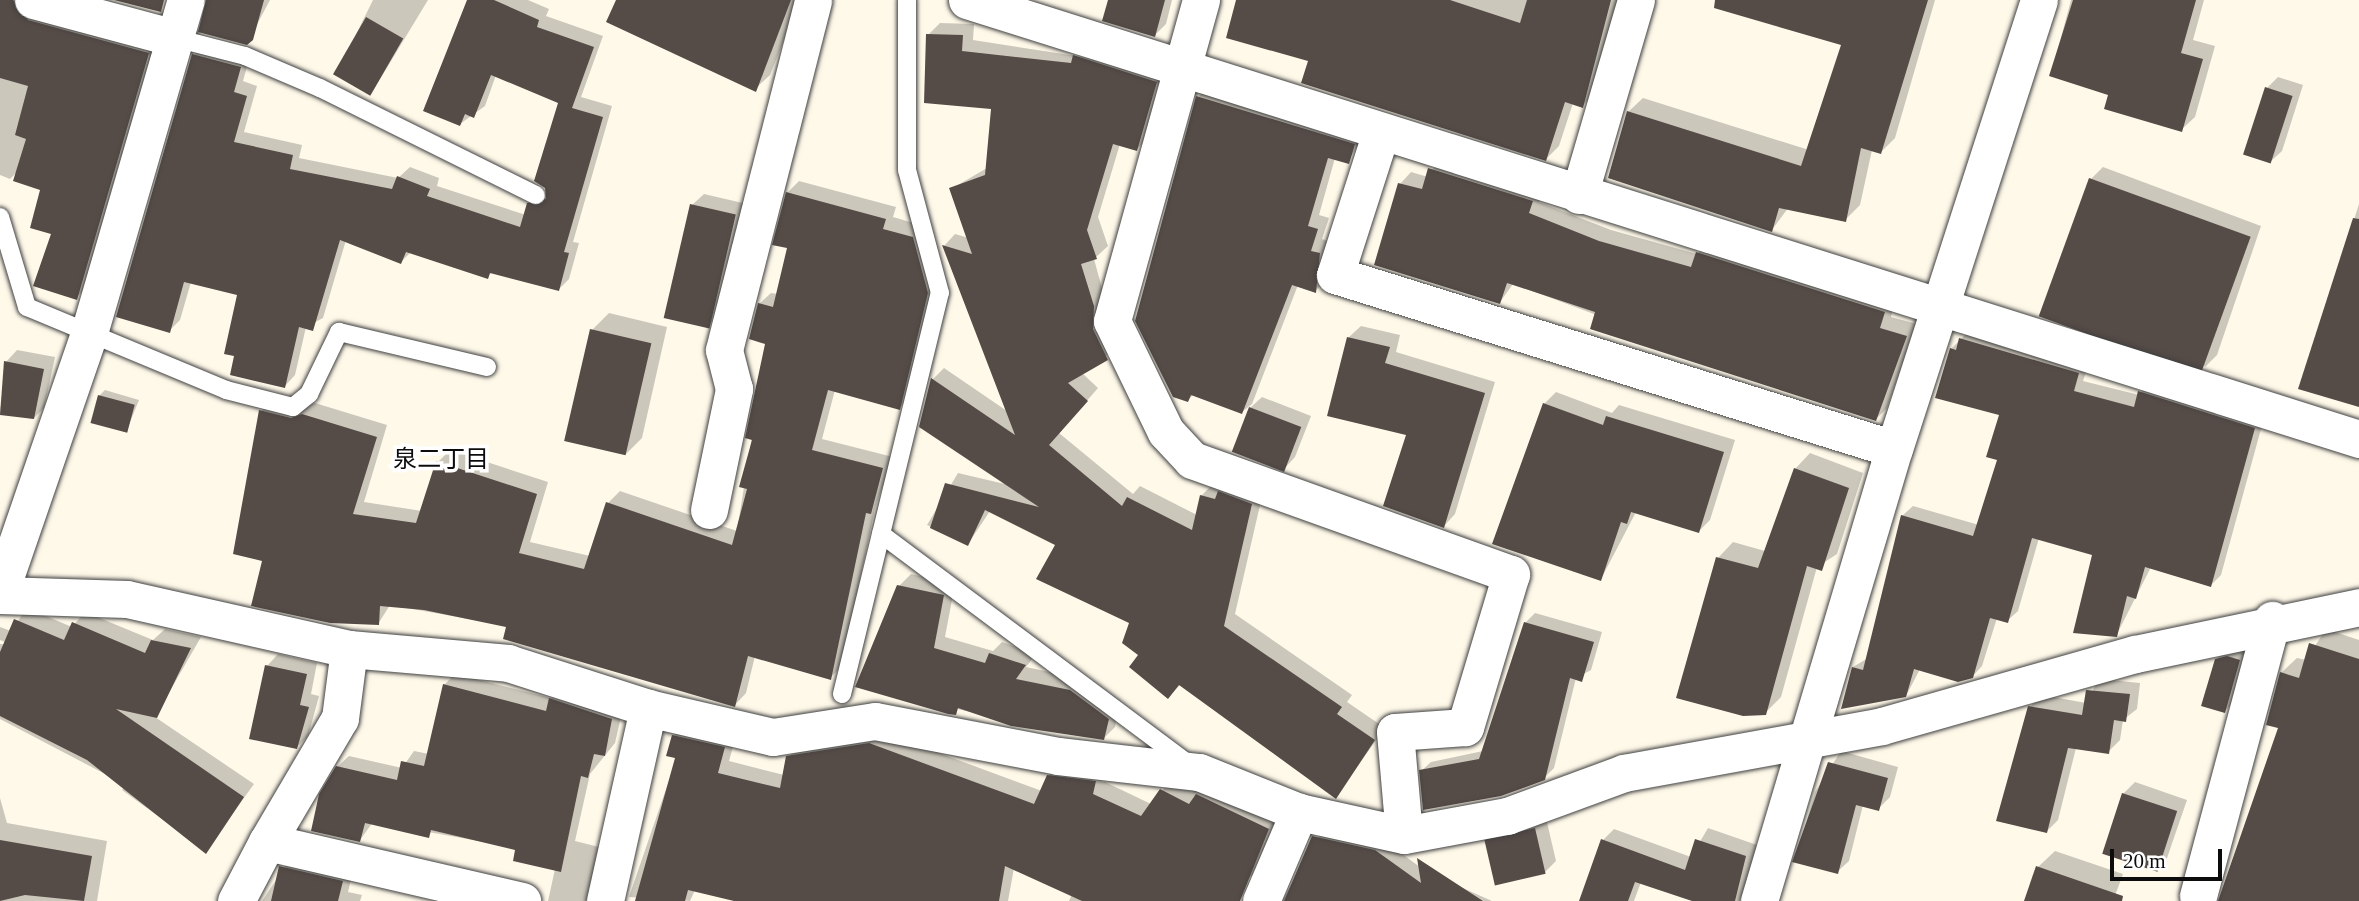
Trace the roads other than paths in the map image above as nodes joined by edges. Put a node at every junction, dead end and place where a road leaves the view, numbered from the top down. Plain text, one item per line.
1 (33, 0) edge
2 (186, 0) edge
3 (813, 0) edge
4 (907, 0) edge
5 (967, 0) edge
6 (1201, 0) edge
7 (1636, 0) edge
8 (2039, 0) edge
9 (175, 38) junction
10 (1178, 64) junction
11 (1381, 132) junction
12 (536, 195) dead end
13 (1579, 195) junction
14 (0, 217) edge
15 (1940, 302) junction
16 (89, 333) junction
17 (487, 367) dead end
18 (2359, 439) edge
19 (1894, 449) junction
20 (709, 510) dead end
21 (881, 534) junction
22 (0, 593) edge
23 (2359, 607) edge
24 (2272, 620) junction
25 (349, 649) junction
26 (842, 694) dead end
27 (648, 708) junction
28 (1804, 740) junction
29 (1199, 772) junction
30 (1298, 812) junction
31 (1404, 835) junction
32 (267, 842) junction
33 (2198, 896) dead end
34 (236, 901) edge
35 (522, 901) edge
36 (605, 901) edge
37 (1261, 901) edge
38 (1759, 901) edge

1 - 9 street
2 - 9 street
3 - 20 street
4 - 21 lane
5 - 10 street
6 - 10 street
7 - 13 street
8 - 15 street
9 - 12 lane
9 - 16 street
10 - 11 street
10 - 31 street
11 - 13 street
11 - 19 street
13 - 15 street
14 - 16 lane
15 - 18 street
15 - 19 street
16 - 17 lane
16 - 22 street
19 - 28 street
21 - 26 lane
21 - 29 lane
22 - 25 street
23 - 24 street
24 - 28 street
24 - 33 street
25 - 27 street
25 - 32 street
27 - 29 street
27 - 36 street
28 - 31 street
28 - 38 street
29 - 30 street
30 - 31 street
30 - 37 street
32 - 34 street
32 - 35 street

